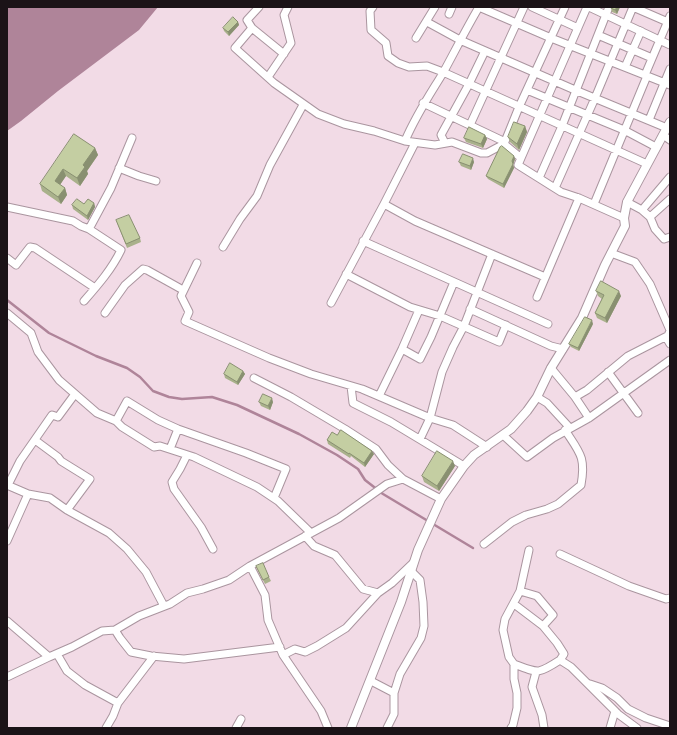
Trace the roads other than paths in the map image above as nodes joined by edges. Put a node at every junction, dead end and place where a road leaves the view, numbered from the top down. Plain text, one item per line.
1 (259, 7) edge
2 (288, 7) edge
3 (435, 7) edge
4 (452, 7) edge
5 (479, 7) edge
6 (524, 7) edge
7 (532, 7) edge
8 (565, 7) edge
9 (588, 7) edge
10 (609, 7) edge
11 (633, 7) edge
12 (369, 8) edge
13 (541, 9) edge
14 (448, 14) dead end
15 (606, 15) junction
16 (560, 20) junction
17 (669, 20) edge
18 (427, 22) junction
19 (517, 23) junction
20 (625, 24) junction
21 (252, 28) junction
22 (578, 28) junction
23 (641, 31) junction
24 (598, 35) junction
25 (416, 38) dead end
26 (551, 38) junction
27 (460, 40) junction
28 (660, 40) junction
29 (617, 43) junction
30 (670, 44) edge
31 (570, 46) junction
32 (632, 50) junction
33 (485, 51) junction
34 (284, 54) junction
35 (591, 55) junction
36 (501, 58) junction
37 (652, 58) junction
38 (610, 62) junction
39 (625, 67) junction
40 (670, 69) edge
41 (442, 72) junction
42 (535, 73) junction
43 (646, 76) junction
44 (268, 77) junction
45 (554, 80) junction
46 (469, 84) junction
47 (667, 84) edge
48 (527, 90) junction
49 (575, 90) junction
50 (484, 91) junction
51 (595, 98) junction
52 (546, 99) junction
53 (424, 103) junction
54 (303, 105) junction
55 (519, 107) junction
56 (568, 108) junction
57 (632, 114) junction
58 (540, 115) junction
59 (586, 115) junction
60 (452, 116) junction
61 (649, 120) junction
62 (470, 125) junction
63 (562, 126) junction
64 (666, 128) edge
65 (624, 130) junction
66 (579, 133) junction
67 (132, 138) dead end
68 (670, 140) edge
69 (405, 141) junction
70 (415, 143) junction
71 (445, 143) junction
72 (504, 144) junction
73 (656, 147) junction
74 (615, 150) junction
75 (521, 158) junction
76 (647, 164) junction
77 (119, 168) junction
78 (670, 177) edge
79 (539, 178) junction
80 (156, 181) dead end
81 (554, 188) junction
82 (579, 198) junction
83 (670, 199) edge
84 (627, 202) junction
85 (384, 204) junction
86 (594, 204) junction
87 (7, 208) edge
88 (642, 210) junction
89 (624, 218) junction
90 (650, 218) junction
91 (89, 229) junction
92 (670, 237) edge
93 (363, 241) junction
94 (222, 247) dead end
95 (611, 253) junction
96 (492, 254) junction
97 (7, 258) edge
98 (197, 263) dead end
99 (346, 274) junction
100 (545, 277) junction
101 (454, 282) junction
102 (96, 288) junction
103 (183, 290) junction
104 (477, 292) junction
105 (537, 297) dead end
106 (84, 301) dead end
107 (332, 303) dead end
108 (470, 309) junction
109 (419, 310) junction
110 (7, 313) edge
111 (105, 313) dead end
112 (440, 316) junction
113 (548, 324) dead end
114 (506, 325) junction
115 (464, 326) junction
116 (670, 332) edge
117 (670, 344) edge
118 (402, 349) junction
119 (563, 349) junction
120 (670, 360) edge
121 (551, 368) junction
122 (608, 372) junction
123 (254, 378) dead end
124 (352, 386) junction
125 (623, 393) junction
126 (75, 394) junction
127 (379, 396) junction
128 (537, 397) junction
129 (575, 397) junction
130 (638, 413) dead end
131 (430, 418) junction
132 (589, 418) junction
133 (116, 421) junction
134 (178, 429) junction
135 (568, 429) junction
136 (503, 435) junction
137 (420, 439) junction
138 (35, 440) junction
139 (487, 447) junction
140 (170, 450) junction
141 (187, 455) junction
142 (464, 466) junction
143 (403, 479) junction
144 (8, 485) edge
145 (28, 494) junction
146 (274, 498) junction
147 (441, 499) junction
148 (67, 510) junction
149 (308, 535) junction
150 (7, 540) edge
151 (484, 544) dead end
152 (213, 549) dead end
153 (529, 550) dead end
154 (560, 554) dead end
155 (414, 562) junction
156 (250, 566) junction
157 (411, 572) junction
158 (520, 591) junction
159 (378, 593) junction
160 (670, 598) edge
161 (514, 604) junction
162 (164, 606) junction
163 (7, 621) edge
164 (543, 626) junction
165 (115, 630) junction
166 (280, 647) junction
167 (57, 654) junction
168 (284, 654) junction
169 (154, 656) junction
170 (49, 657) junction
171 (560, 660) junction
172 (514, 664) junction
173 (536, 672) junction
174 (7, 678) edge
175 (371, 681) junction
176 (589, 684) junction
177 (394, 693) junction
178 (118, 703) junction
179 (615, 711) junction
180 (241, 719) dead end
181 (670, 726) edge
182 (106, 728) edge
183 (236, 728) edge
184 (328, 728) edge
185 (351, 728) edge
186 (387, 728) edge
187 (511, 728) edge
188 (544, 728) edge
189 (610, 728) edge
190 (637, 728) edge

1 - 21 street
2 - 34 street
3 - 18 street
4 - 14 street
5 - 19 street
5 - 27 street
6 - 19 street
7 - 13 street
8 - 16 street
9 - 15 street
9 - 22 street
10 - 15 street
11 - 17 street
11 - 20 street
12 - 41 street
13 - 16 street
15 - 20 street
15 - 24 street
16 - 22 street
16 - 26 street
17 - 28 street
18 - 25 street
18 - 27 street
19 - 26 street
19 - 36 street
20 - 23 street
20 - 29 street
21 - 34 street
21 - 44 street
22 - 31 street
23 - 28 street
23 - 32 street
24 - 29 street
24 - 35 street
26 - 31 street
26 - 42 street
27 - 33 street
27 - 41 street
28 - 30 street
28 - 37 street
29 - 32 street
29 - 38 street
31 - 35 street
31 - 45 street
32 - 37 street
32 - 39 street
33 - 36 street
33 - 46 street
34 - 44 street
35 - 38 street
35 - 49 street
36 - 42 street
36 - 50 street
37 - 43 street
38 - 39 street
38 - 51 street
39 - 43 street
40 - 47 street
41 - 46 street
41 - 53 street
42 - 45 street
42 - 48 street
43 - 47 street
43 - 57 street
44 - 54 street
45 - 49 street
45 - 52 street
46 - 50 street
46 - 60 street
47 - 61 street
48 - 52 street
48 - 55 street
49 - 51 street
49 - 56 street
50 - 55 street
50 - 62 street
51 - 57 street
51 - 59 street
52 - 56 street
52 - 58 street
53 - 60 street
53 - 69 street
54 - 69 street
54 - 94 street
55 - 58 street
55 - 72 street
56 - 59 street
56 - 63 street
57 - 61 street
57 - 65 street
58 - 63 street
58 - 75 street
59 - 65 street
59 - 66 street
60 - 62 street
60 - 71 street
61 - 64 street
62 - 72 street
63 - 66 street
63 - 79 street
64 - 68 street
64 - 73 street
65 - 73 street
65 - 74 street
66 - 74 street
66 - 81 street
67 - 77 street
69 - 70 street
70 - 71 street
70 - 85 street
71 - 72 street
72 - 75 street
73 - 76 street
74 - 76 street
74 - 86 street
75 - 79 street
76 - 84 street
77 - 80 street
77 - 91 street
78 - 88 street
79 - 81 street
81 - 82 street
82 - 86 street
82 - 100 street
83 - 90 street
84 - 88 street
84 - 89 street
85 - 93 street
85 - 96 street
86 - 89 street
87 - 91 street
88 - 90 street
89 - 95 street
90 - 92 street
91 - 102 street
93 - 99 street
93 - 101 street
95 - 116 street
95 - 119 street
96 - 100 street
96 - 104 street
97 - 102 street
98 - 103 street
99 - 107 street
99 - 109 street
100 - 105 street
101 - 104 street
101 - 112 street
102 - 106 street
103 - 111 street
103 - 124 street
104 - 108 street
104 - 113 street
108 - 114 street
108 - 115 street
109 - 112 street
109 - 118 street
110 - 126 street
112 - 115 street
112 - 118 street
114 - 115 street
114 - 119 street
115 - 131 street
116 - 117 street
116 - 122 street
118 - 127 street
119 - 121 street
120 - 125 street
121 - 128 street
121 - 129 street
122 - 125 street
122 - 129 street
123 - 143 street
124 - 127 street
124 - 137 street
125 - 130 street
125 - 132 street
126 - 133 street
126 - 138 street
127 - 131 street
128 - 135 street
128 - 136 street
129 - 132 street
131 - 137 street
131 - 139 street
132 - 135 street
133 - 134 street
133 - 140 street
134 - 140 street
134 - 146 street
135 - 136 street
135 - 151 street
136 - 139 street
137 - 142 street
138 - 144 street
138 - 148 street
139 - 142 street
140 - 141 street
141 - 146 street
141 - 152 street
142 - 147 street
143 - 147 street
143 - 149 street
144 - 145 street
145 - 148 street
145 - 150 street
146 - 149 street
147 - 155 street
148 - 162 street
149 - 156 street
149 - 159 street
153 - 158 street
154 - 160 street
155 - 157 street
155 - 159 street
156 - 162 street
156 - 166 street
157 - 175 street
157 - 177 street
158 - 161 street
158 - 164 street
159 - 168 street
161 - 164 street
161 - 172 street
162 - 165 street
163 - 170 street
164 - 171 street
165 - 167 street
165 - 169 street
166 - 168 street
166 - 169 street
167 - 170 street
167 - 178 street
168 - 184 street
169 - 178 street
170 - 174 street
171 - 173 street
171 - 176 street
172 - 173 street
172 - 187 street
173 - 188 street
175 - 177 street
175 - 185 street
176 - 179 street
176 - 181 street
177 - 186 street
178 - 182 street
179 - 189 street
179 - 190 street
180 - 183 street

